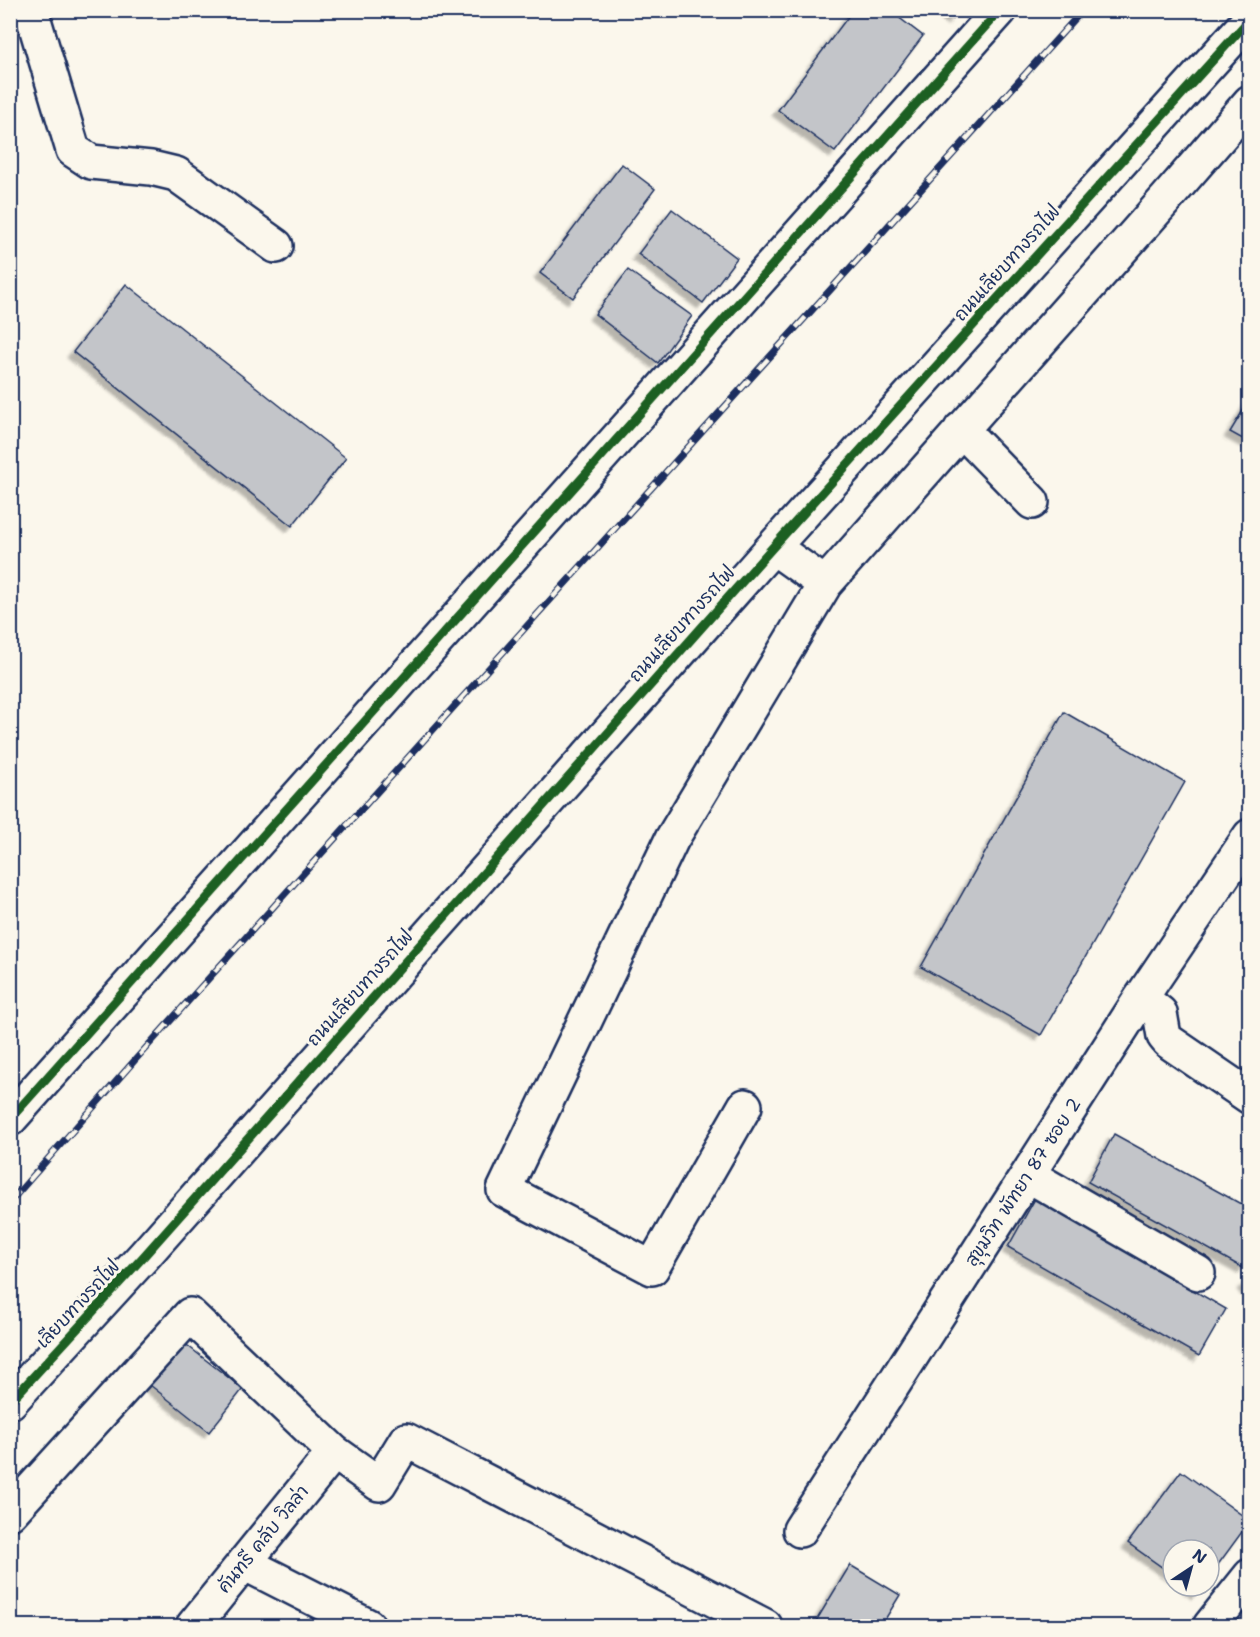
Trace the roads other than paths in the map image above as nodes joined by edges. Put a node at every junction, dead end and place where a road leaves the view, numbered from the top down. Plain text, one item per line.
1 (31, 10) edge
2 (1000, 10) edge
3 (1250, 19) edge
4 (1250, 102) edge
5 (276, 246) dead end
6 (961, 429) junction
7 (1032, 502) dead end
8 (773, 548) junction
9 (825, 584) junction
10 (1250, 836) edge
11 (1141, 998) junction
12 (1250, 1097) edge
13 (745, 1106) dead end
14 (10, 1119) edge
15 (1028, 1175) junction
16 (144, 1256) joint
17 (1198, 1273) dead end
18 (10, 1402) edge
19 (334, 1452) junction
20 (10, 1513) edge
21 (800, 1530) dead end
22 (244, 1563) junction
23 (1250, 1576) edge
24 (193, 1626) edge
25 (368, 1626) edge
26 (765, 1626) edge
27 (1210, 1626) edge

1 - 5 street
2 - 14 street
3 - 8 street, ถนนเลียบทางรถไฟ
4 - 6 street
6 - 7 street
6 - 9 street
8 - 9 street
8 - 16 street, ถนนเลียบทางรถไฟ
9 - 13 street
10 - 11 street, สุขุมวิท พัทยา 87 ซอย 2
11 - 12 street
11 - 15 street, สุขุมวิท พัทยา 87 ซอย 2
15 - 17 street
15 - 21 street, สุขุมวิท พัทยา 87 ซอย 2
16 - 18 street, เลียบทางรถไฟ
19 - 20 street
19 - 22 street, คันทรี คลับ วิลล่า
19 - 26 street
22 - 24 street, คันทรี คลับ วิลล่า
22 - 25 street
23 - 27 street

